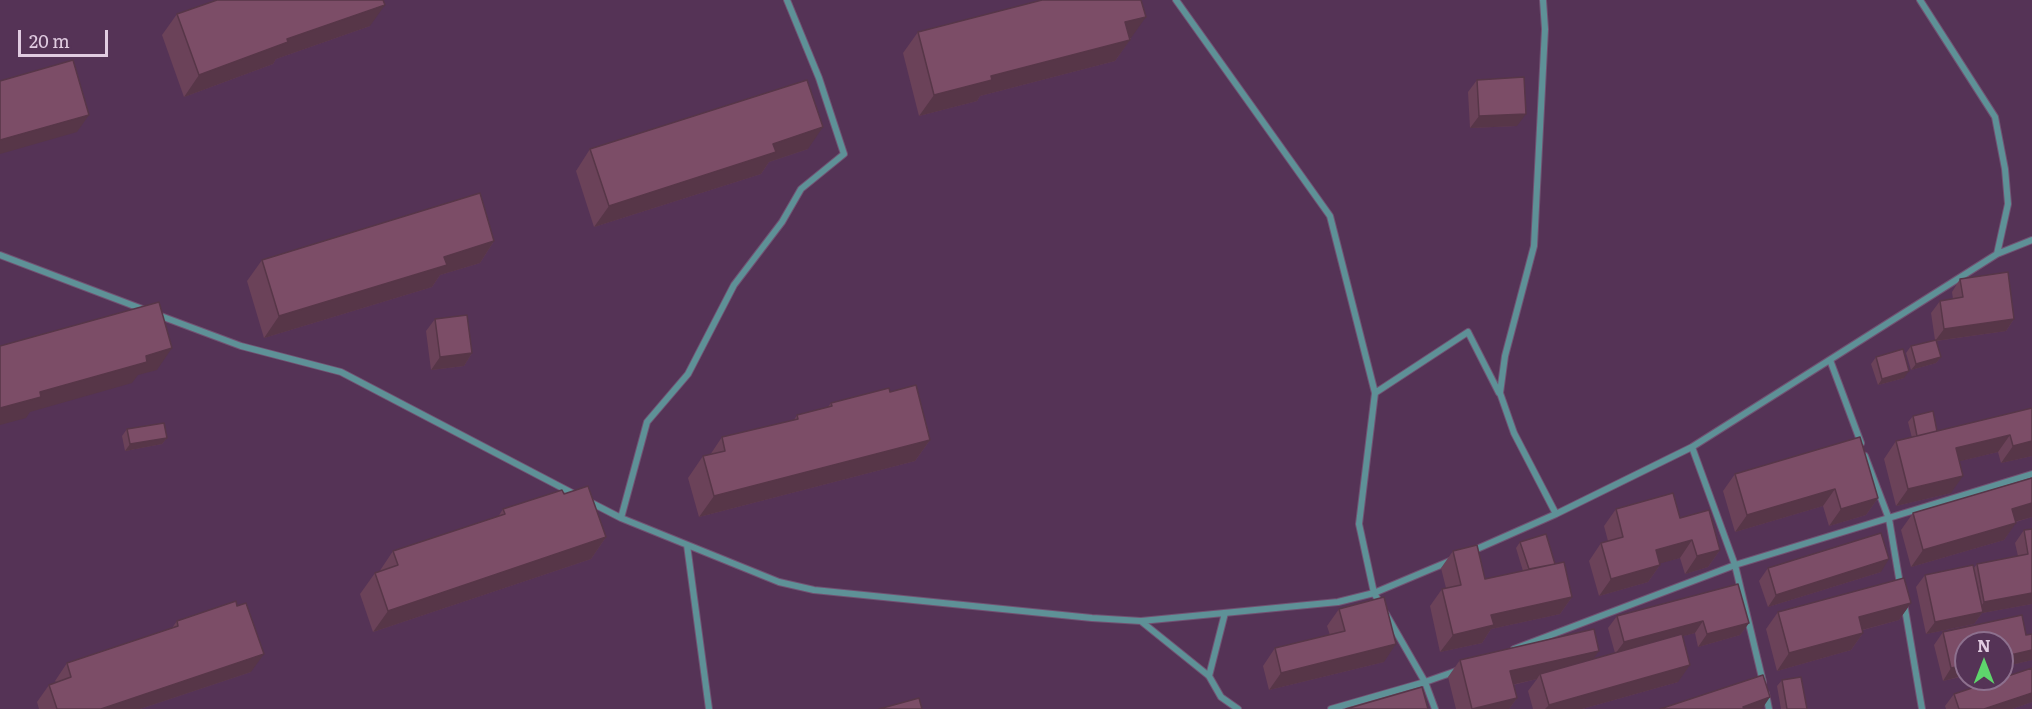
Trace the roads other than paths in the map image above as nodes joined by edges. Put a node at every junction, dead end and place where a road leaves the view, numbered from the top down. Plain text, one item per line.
1 (787, 0) edge
2 (1176, 0) edge
3 (1543, 0) edge
4 (1920, 0) edge
5 (2032, 240) edge
6 (1997, 254) junction
7 (0, 255) edge
8 (1830, 360) junction
9 (1376, 393) junction
10 (1500, 393) junction
11 (1692, 447) junction
12 (2032, 474) edge
13 (1556, 514) junction
14 (621, 518) junction
15 (1889, 519) junction
16 (687, 545) junction
17 (1463, 555) edge
18 (1453, 560) edge
19 (1735, 565) junction
20 (1374, 593) junction
21 (1225, 613) junction
22 (1142, 621) junction
23 (1503, 653) edge
24 (1469, 666) edge
25 (1209, 676) junction
26 (1425, 682) junction
27 (708, 709) edge
28 (1238, 709) edge
29 (1331, 709) edge
30 (1435, 709) edge
31 (1769, 709) edge
32 (1922, 709) edge

1 - 14 street
2 - 9 street
3 - 10 street
4 - 6 street
5 - 6 street
6 - 8 street
7 - 14 street
8 - 11 street
8 - 15 street
9 - 10 street
9 - 20 street
10 - 13 street
11 - 13 street
11 - 19 street
12 - 15 street
13 - 17 street
14 - 16 street
15 - 19 street
15 - 32 street
16 - 22 street
16 - 27 street
18 - 20 street
19 - 23 street
19 - 31 street
20 - 21 street
20 - 26 street
21 - 22 street
21 - 25 street
22 - 25 street
24 - 26 street
25 - 28 street
26 - 29 street
26 - 30 street

